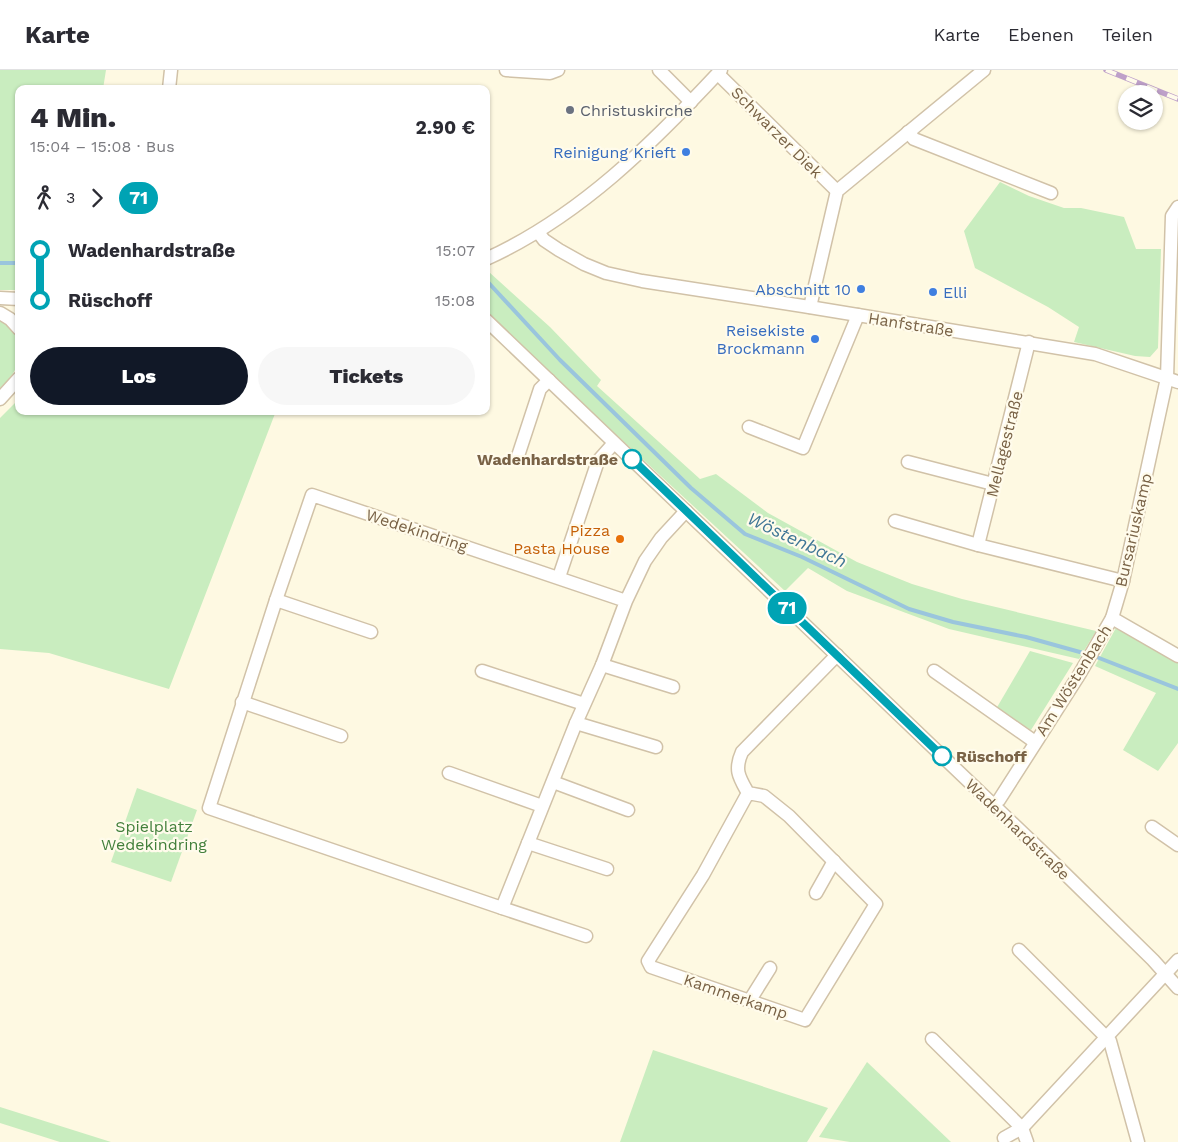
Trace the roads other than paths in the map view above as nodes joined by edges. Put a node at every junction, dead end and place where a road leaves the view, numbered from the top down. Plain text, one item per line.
1 (170, 70) edge
2 (506, 70) edge
3 (558, 70) edge
4 (659, 70) edge
5 (984, 70) edge
6 (720, 72) edge
7 (169, 85) edge
8 (691, 102) junction
9 (908, 132) junction
10 (837, 191) junction
11 (1051, 193) dead end
12 (1178, 207) edge
13 (538, 232) junction
14 (1175, 250) edge
15 (490, 255) edge
16 (0, 298) edge
17 (15, 299) edge
18 (810, 307) junction
19 (0, 313) edge
20 (858, 315) junction
21 (15, 325) edge
22 (490, 329) edge
23 (1029, 342) junction
24 (549, 380) junction
25 (1172, 380) edge
26 (15, 382) edge
27 (0, 399) edge
28 (749, 428) dead end
29 (614, 443) junction
30 (518, 456) dead end
31 (908, 462) dead end
32 (993, 484) junction
33 (686, 510) junction
34 (895, 520) dead end
35 (978, 545) junction
36 (559, 577) junction
37 (1123, 581) junction
38 (276, 600) junction
39 (626, 601) junction
40 (1112, 618) junction
41 (371, 632) dead end
42 (837, 655) junction
43 (1178, 656) edge
44 (602, 665) junction
45 (482, 670) dead end
46 (934, 671) dead end
47 (673, 687) dead end
48 (242, 702) junction
49 (584, 704) junction
50 (576, 723) junction
51 (341, 736) dead end
52 (1035, 742) junction
53 (656, 747) dead end
54 (449, 773) dead end
55 (553, 782) junction
56 (748, 793) junction
57 (994, 805) junction
58 (542, 806) junction
59 (628, 810) dead end
60 (1152, 827) dead end
61 (528, 842) junction
62 (1178, 845) edge
63 (834, 861) junction
64 (606, 869) dead end
65 (816, 893) dead end
66 (502, 908) junction
67 (586, 936) dead end
68 (1019, 950) dead end
69 (1178, 960) edge
70 (770, 968) dead end
71 (1166, 973) junction
72 (1178, 988) edge
73 (750, 1000) junction
74 (1105, 1037) junction
75 (932, 1038) dead end
76 (1022, 1128) junction
77 (1004, 1138) dead end
78 (1027, 1142) edge
79 (1138, 1142) edge

1 - 7 street
2 - 3 street
4 - 8 street
5 - 9 street, Schwarzer Diek
6 - 8 street
6 - 10 street, Schwarzer Diek
8 - 13 street
9 - 10 street, Schwarzer Diek
9 - 11 street
10 - 18 street, Schwarzer Diek
12 - 14 street
13 - 15 street
13 - 18 street, Hanfstraße
14 - 25 street
16 - 17 street
18 - 20 street, Hanfstraße
19 - 21 street
20 - 23 street, Hanfstraße
20 - 28 street
22 - 24 street, Wadenhardstraße
23 - 25 street, Hanfstraße
23 - 32 street, Mellagestraße
24 - 29 street, Wadenhardstraße
24 - 30 street
25 - 37 street, Bursariuskamp
26 - 27 street
29 - 33 street, Wadenhardstraße
29 - 36 street
31 - 32 street
32 - 35 street, Mellagestraße
33 - 39 street
33 - 42 street, Wadenhardstraße
34 - 35 street
35 - 37 street
36 - 38 street, Wedekindring
36 - 39 street, Wedekindring
37 - 40 street, Bursariuskamp
38 - 41 street
38 - 48 street, Wedekindring
39 - 44 street
40 - 43 street
40 - 52 street, Am Wöstenbach
42 - 56 street
42 - 57 street, Wadenhardstraße
44 - 47 street
44 - 49 street
45 - 49 street
46 - 52 street, Am Wöstenbach
48 - 51 street
48 - 66 street, Wedekindring
49 - 50 street
50 - 53 street
50 - 55 street
52 - 57 street, Am Wöstenbach
54 - 58 street
55 - 58 street
55 - 59 street
56 - 63 street, Kammerkamp
56 - 73 street, Kammerkamp
57 - 71 street, Wadenhardstraße
58 - 61 street
60 - 62 street
61 - 64 street
61 - 66 street
63 - 65 street
63 - 73 street, Kammerkamp
66 - 67 street, Wedekindring
68 - 74 street
69 - 71 street
70 - 73 street
71 - 72 street, Wadenhardstraße
71 - 74 street
74 - 76 street
74 - 79 street
75 - 76 street
76 - 77 street
76 - 78 street

